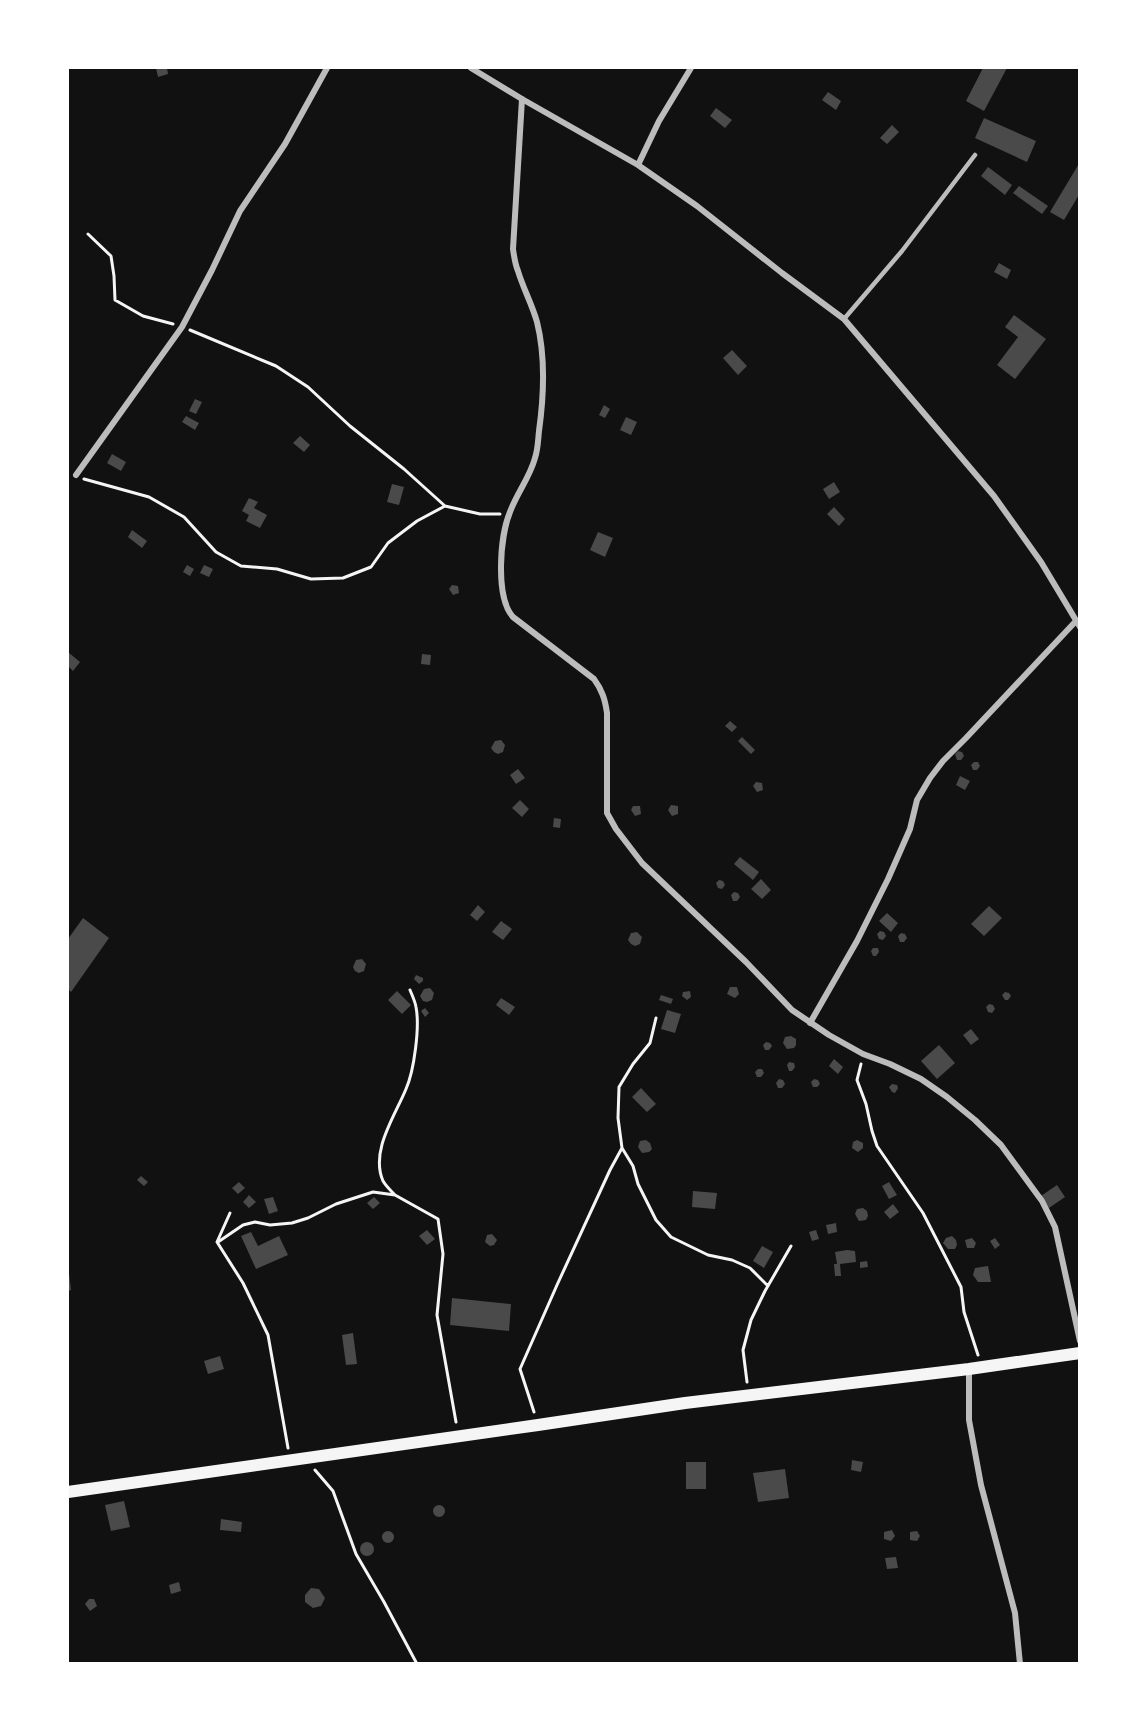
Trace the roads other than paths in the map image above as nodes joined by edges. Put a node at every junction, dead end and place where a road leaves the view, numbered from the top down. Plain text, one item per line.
1 (327, 68) edge
2 (471, 68) edge
3 (691, 68) edge
4 (522, 99) junction
5 (975, 155) dead end
6 (638, 165) junction
7 (844, 319) junction
8 (76, 475) road end
9 (1078, 624) edge
10 (810, 1023) junction
11 (1080, 1341) edge
12 (1080, 1353) edge
13 (976, 1368) junction
14 (68, 1492) edge
15 (1020, 1664) edge

1 - 8 street
2 - 4 street
3 - 6 street
4 - 6 street
4 - 10 street
5 - 7 lane
6 - 7 street
7 - 9 street
9 - 10 street
10 - 11 street
12 - 13 main road
13 - 14 main road
13 - 15 street

